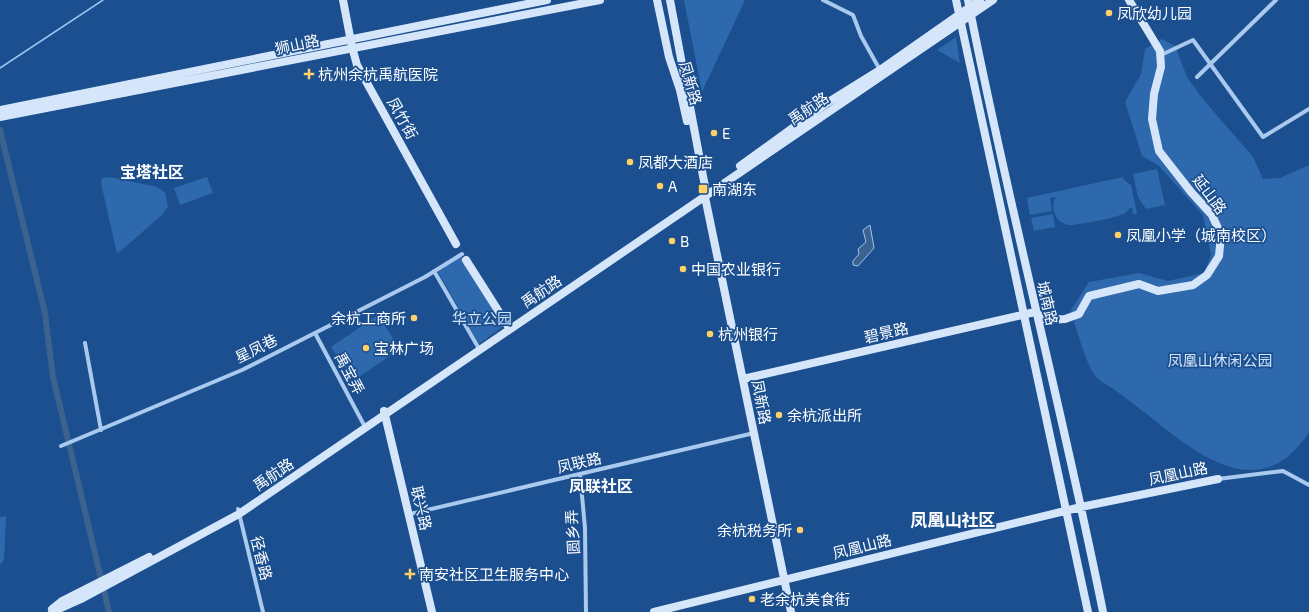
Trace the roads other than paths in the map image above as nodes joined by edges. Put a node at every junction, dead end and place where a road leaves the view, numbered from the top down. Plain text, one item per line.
1 (343, 0) edge
2 (547, 0) edge
3 (600, 0) edge
4 (657, 0) edge
5 (670, 0) edge
6 (823, 0) edge
7 (956, 0) edge
8 (980, 0) edge
9 (993, 0) edge
10 (1129, 0) edge
11 (1276, 0) edge
12 (969, 7) edge
13 (960, 18) junction
14 (351, 43) junction
15 (1160, 55) junction
16 (1210, 64) junction
17 (882, 73) junction
18 (1197, 77) dead end
19 (1309, 109) edge
20 (5, 111) edge
21 (0, 117) edge
22 (705, 194) junction
23 (456, 244) joint
24 (464, 257) junction
25 (434, 271) junction
26 (1035, 312) junction
27 (1023, 314) junction
28 (508, 326) junction
29 (315, 333) junction
30 (85, 343) dead end
31 (478, 347) junction
32 (743, 379) junction
33 (385, 413) junction
34 (364, 425) junction
35 (101, 430) junction
36 (754, 433) junction
37 (61, 446) dead end
38 (580, 474) junction
39 (1218, 478) joint
40 (1309, 485) edge
41 (1081, 507) junction
42 (239, 511) junction
43 (1066, 511) junction
44 (410, 514) junction
45 (784, 580) junction
46 (91, 590) junction
47 (48, 612) edge
48 (52, 612) edge
49 (263, 612) edge
50 (432, 612) edge
51 (586, 612) edge
52 (654, 612) edge
53 (791, 612) edge
54 (1088, 612) edge
55 (1103, 612) edge

1 - 14 main road, 凤竹街
2 - 14 main road, 狮山路
3 - 14 main road, 狮山路
4 - 22 main road, 凤新路
5 - 22 main road, 凤新路
6 - 17 street
7 - 13 main road, 城南路
8 - 12 main road, 禹航路
9 - 12 main road, 禹航路
10 - 15 main road, 延山路
11 - 16 street
12 - 13 main road, 禹航路
12 - 26 main road, 城南路
13 - 17 main road, 禹航路
13 - 27 main road, 城南路
14 - 20 main road, 狮山路
14 - 23 main road, 凤竹街
15 - 16 street
15 - 26 main road, 延山路
16 - 18 street
16 - 19 street
17 - 22 main road, 禹航路
20 - 21 main road, 狮山路
22 - 28 main road, 禹航路
22 - 32 main road, 凤新路
22 - 33 main road, 禹航路
23 - 24 street
24 - 25 street, 星凤巷
24 - 28 main road
25 - 29 street, 星凤巷
25 - 31 street
26 - 27 main road, 碧景路
26 - 41 main road, 城南路
27 - 32 main road, 碧景路
27 - 43 main road, 城南路
28 - 31 main road, 禹航路
29 - 34 street, 禹宝弄
29 - 35 street, 星凤巷
30 - 35 street
31 - 33 main road, 禹航路
32 - 36 main road, 凤新路
33 - 34 main road, 禹航路
33 - 42 main road, 禹航路
33 - 44 main road, 联兴路
34 - 42 main road, 禹航路
35 - 37 street, 星凤巷
36 - 38 street, 凤联路
36 - 45 main road, 凤新路
38 - 44 street, 凤联路
38 - 51 street, 圆乡弄
39 - 40 street
39 - 41 main road, 凤凰山路
41 - 43 main road, 凤凰山路
41 - 55 main road, 城南路
42 - 46 main road, 禹航路
42 - 49 street, 径香路
43 - 45 main road, 凤凰山路
43 - 54 main road, 城南路
44 - 50 main road, 联兴路
45 - 52 main road, 凤凰山路
45 - 53 main road, 凤新路
46 - 47 main road, 禹航路
46 - 48 main road, 禹航路

